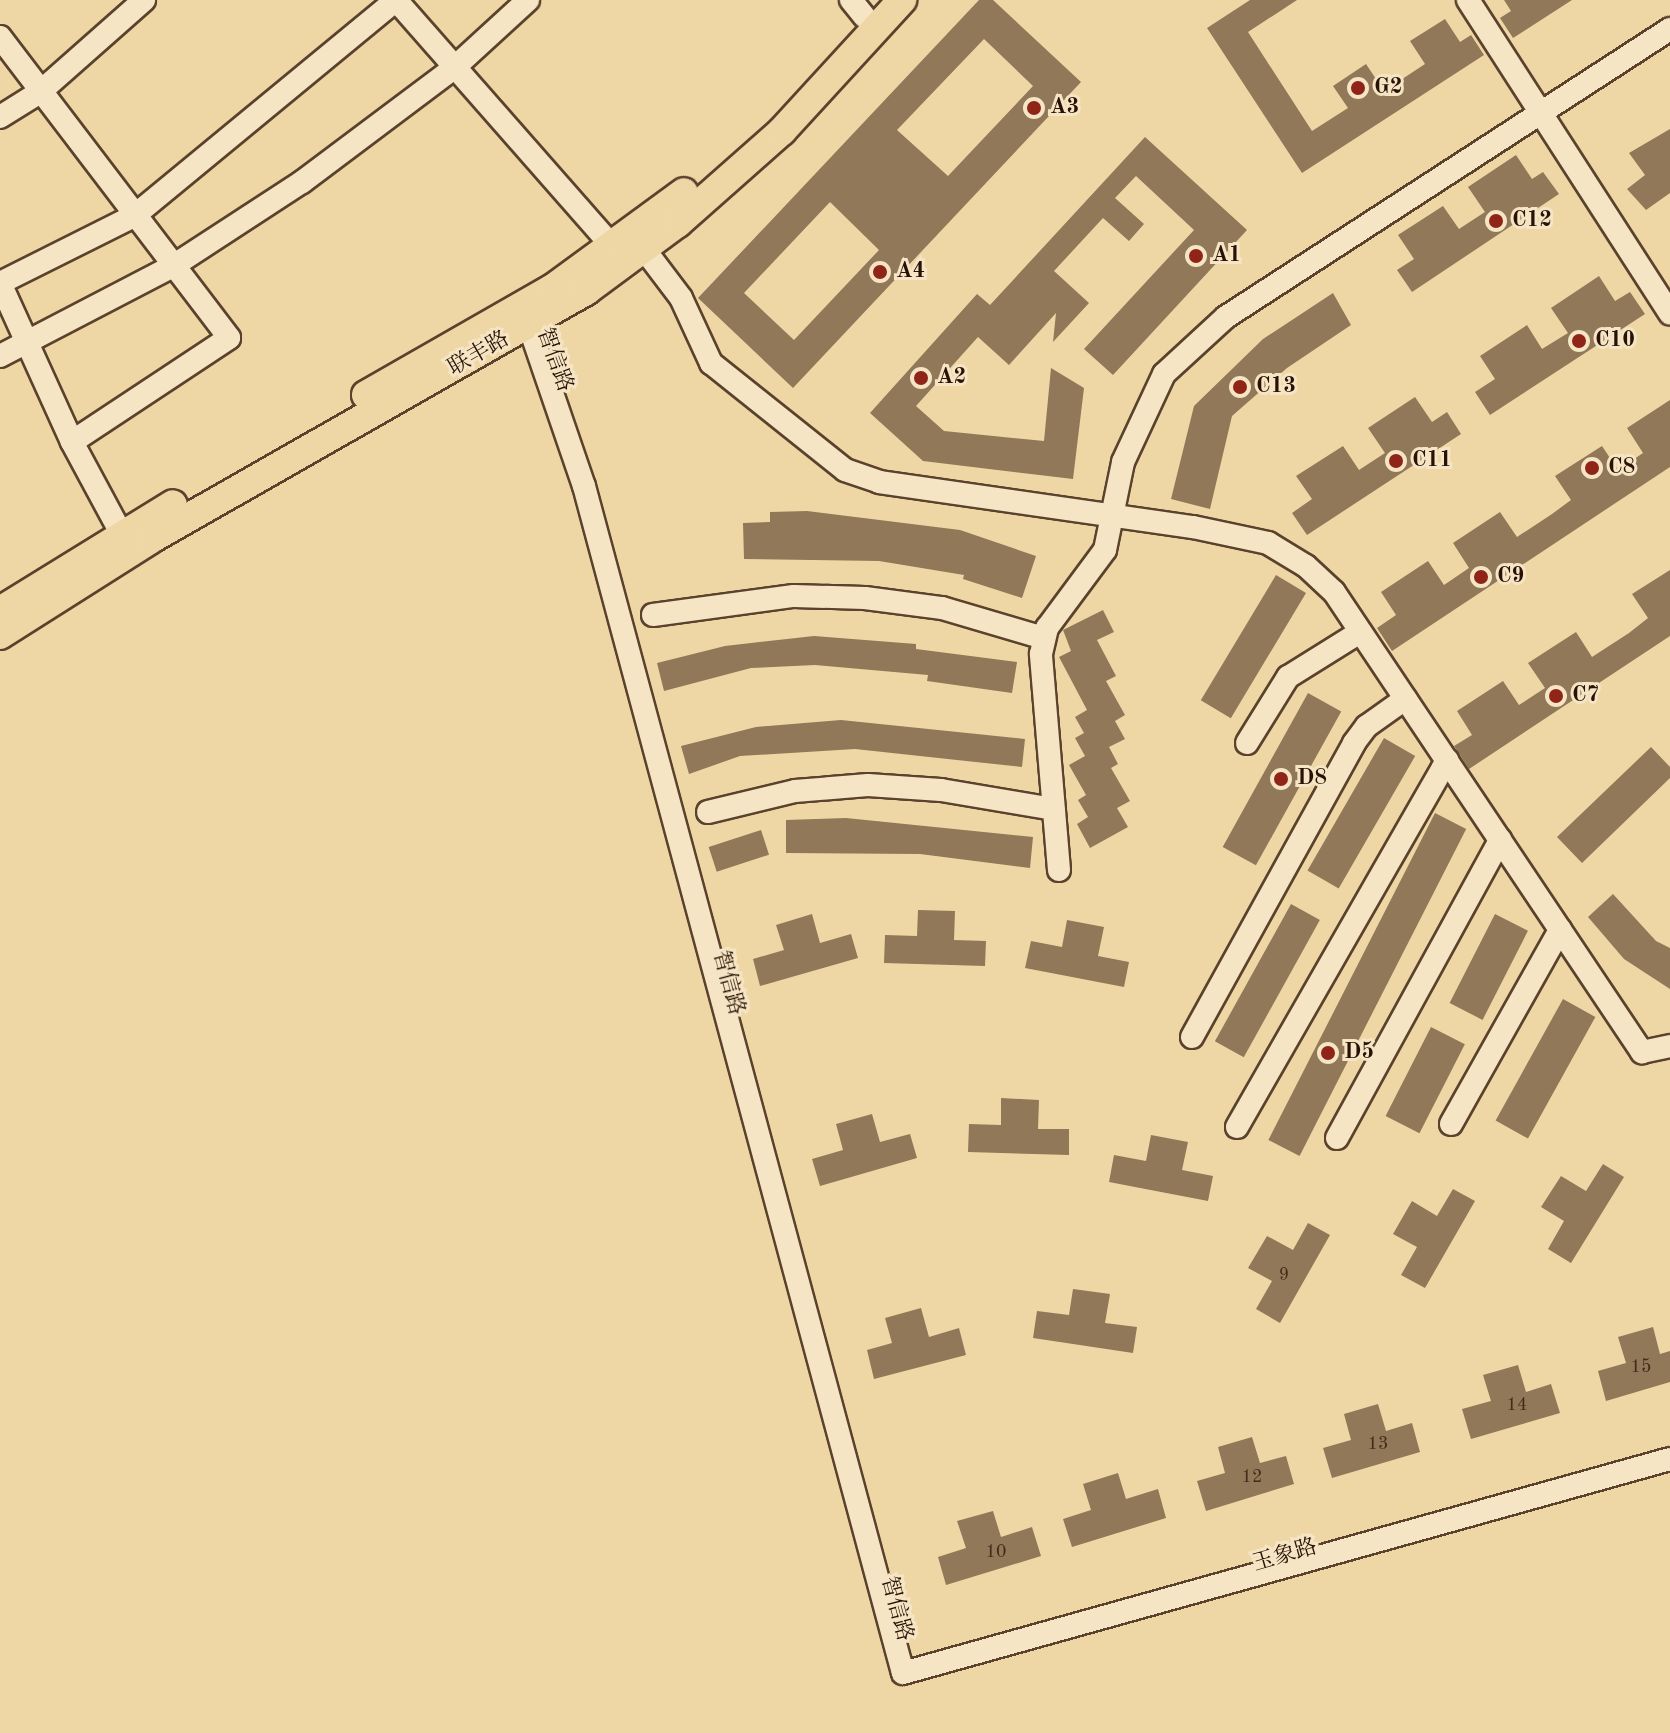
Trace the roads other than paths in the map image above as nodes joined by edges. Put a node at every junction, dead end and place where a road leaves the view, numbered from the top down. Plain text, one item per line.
1 (144, 0) edge
2 (396, 0) edge
3 (528, 0) edge
4 (902, 0) edge
5 (1468, 0) edge
6 (864, 5) edge
7 (1670, 29) edge
8 (0, 37) edge
9 (455, 67) junction
10 (40, 92) junction
11 (1540, 112) junction
12 (0, 117) edge
13 (134, 216) junction
14 (613, 247) junction
15 (644, 249) junction
16 (173, 266) junction
17 (0, 283) edge
18 (531, 312) junction
19 (1670, 314) edge
20 (27, 343) junction
21 (0, 356) edge
22 (72, 442) junction
23 (1115, 515) junction
24 (121, 533) junction
25 (0, 611) edge
26 (653, 615) dead end
27 (1360, 632) junction
28 (0, 635) edge
29 (1044, 638) junction
30 (1405, 699) junction
31 (1247, 743) dead end
32 (1447, 760) junction
33 (1053, 809) junction
34 (708, 812) dead end
35 (1500, 840) junction
36 (1059, 870) dead end
37 (1560, 930) junction
38 (1192, 1037) dead end
39 (1670, 1046) edge
40 (1451, 1124) dead end
41 (1237, 1127) dead end
42 (1337, 1138) dead end
43 (1670, 1449) edge
44 (1670, 1459) edge
45 (907, 1667) junction

1 - 10 street
2 - 9 street
2 - 13 street
3 - 9 street
4 - 15 main road, 联丰路
5 - 11 street
6 - 14 main road, 联丰路
7 - 11 street
8 - 10 street
9 - 14 street
9 - 16 street
10 - 12 street
10 - 13 street
11 - 19 street
11 - 23 street
13 - 16 street
13 - 17 street
14 - 18 main road, 联丰路
15 - 18 main road, 联丰路
15 - 23 street
16 - 20 street
16 - 22 street
17 - 20 street
18 - 24 main road, 联丰路
18 - 28 main road, 联丰路
18 - 45 street, 智信路
20 - 21 street
20 - 22 street
22 - 24 street
23 - 27 street
23 - 29 street
24 - 25 main road, 联丰路
26 - 29 street
27 - 30 street
27 - 31 street
29 - 33 street
30 - 32 street
30 - 38 street
32 - 35 street
32 - 41 street
33 - 34 street
33 - 36 street
35 - 37 street
35 - 42 street
37 - 39 street
37 - 40 street
43 - 45 street, 玉象路
44 - 45 street, 玉象路

